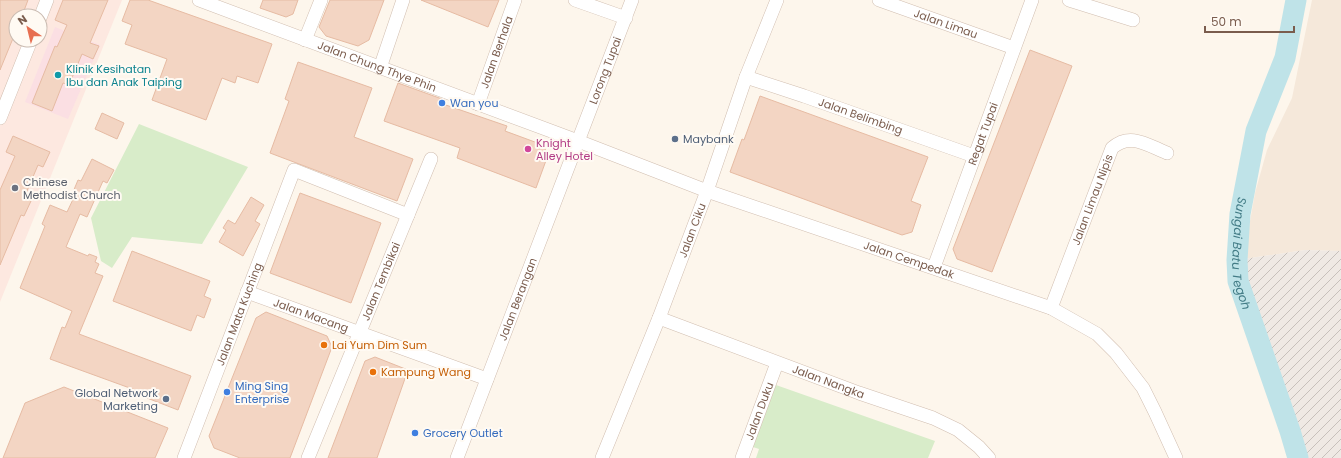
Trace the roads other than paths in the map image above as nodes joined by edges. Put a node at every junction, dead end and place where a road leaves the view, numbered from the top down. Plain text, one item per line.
1 (199, 0) edge
2 (321, 0) edge
3 (403, 0) edge
4 (515, 0) edge
5 (576, 0) edge
6 (632, 0) edge
7 (777, 0) edge
8 (879, 0) edge
9 (1032, 0) edge
10 (1069, 0) edge
11 (626, 18) junction
12 (1133, 20) dead end
13 (305, 40) junction
14 (28, 48) edge
15 (1014, 48) junction
16 (380, 68) junction
17 (746, 77) junction
18 (478, 104) junction
19 (1, 114) edge
20 (578, 141) junction
21 (1167, 153) dead end
22 (974, 156) junction
23 (431, 160) dead end
24 (707, 190) junction
25 (408, 215) junction
26 (934, 267) junction
27 (247, 292) junction
28 (1051, 308) junction
29 (659, 318) junction
30 (360, 333) junction
31 (777, 363) junction
32 (488, 380) junction
33 (187, 457) edge
34 (308, 458) edge
35 (457, 458) edge
36 (602, 458) edge
37 (742, 458) edge
38 (989, 458) edge
39 (1176, 458) edge

1 - 13 street, Jalan Chung Thye Phin
2 - 13 street
3 - 16 street
4 - 18 street, Jalan Berhala
5 - 11 street
6 - 11 street, Lorong Tupai
7 - 17 street, Jalan Ciku
8 - 15 street, Jalan Limau
9 - 15 street, Regat Tupai
10 - 12 street
11 - 20 street, Lorong Tupai
13 - 16 street, Jalan Chung Thye Phin
14 - 19 street
15 - 22 street, Regat Tupai
16 - 18 street, Jalan Chung Thye Phin
17 - 22 street, Jalan Belimbing
17 - 24 street, Jalan Ciku
18 - 20 street, Jalan Chung Thye Phin
20 - 24 street, Jalan Cempedak
20 - 32 street, Jalan Berangan
21 - 28 street, Jalan Limau Nipis
22 - 26 street, Regat Tupai
23 - 25 street, Jalan Tembikai
24 - 26 street, Jalan Cempedak
24 - 29 street, Jalan Ciku
25 - 27 street, Jalan Mata Kuching
25 - 30 street, Jalan Tembikai
26 - 28 street, Jalan Cempedak
27 - 30 street, Jalan Macang
27 - 33 street, Jalan Mata Kuching
28 - 39 street, Jalan Cempedak
29 - 31 street, Jalan Nangka
29 - 36 street, Jalan Ciku
30 - 32 street, Jalan Macang
30 - 34 street, Jalan Tembikai
31 - 37 street, Jalan Duku
31 - 38 street, Jalan Nangka
32 - 35 street, Jalan Berangan

